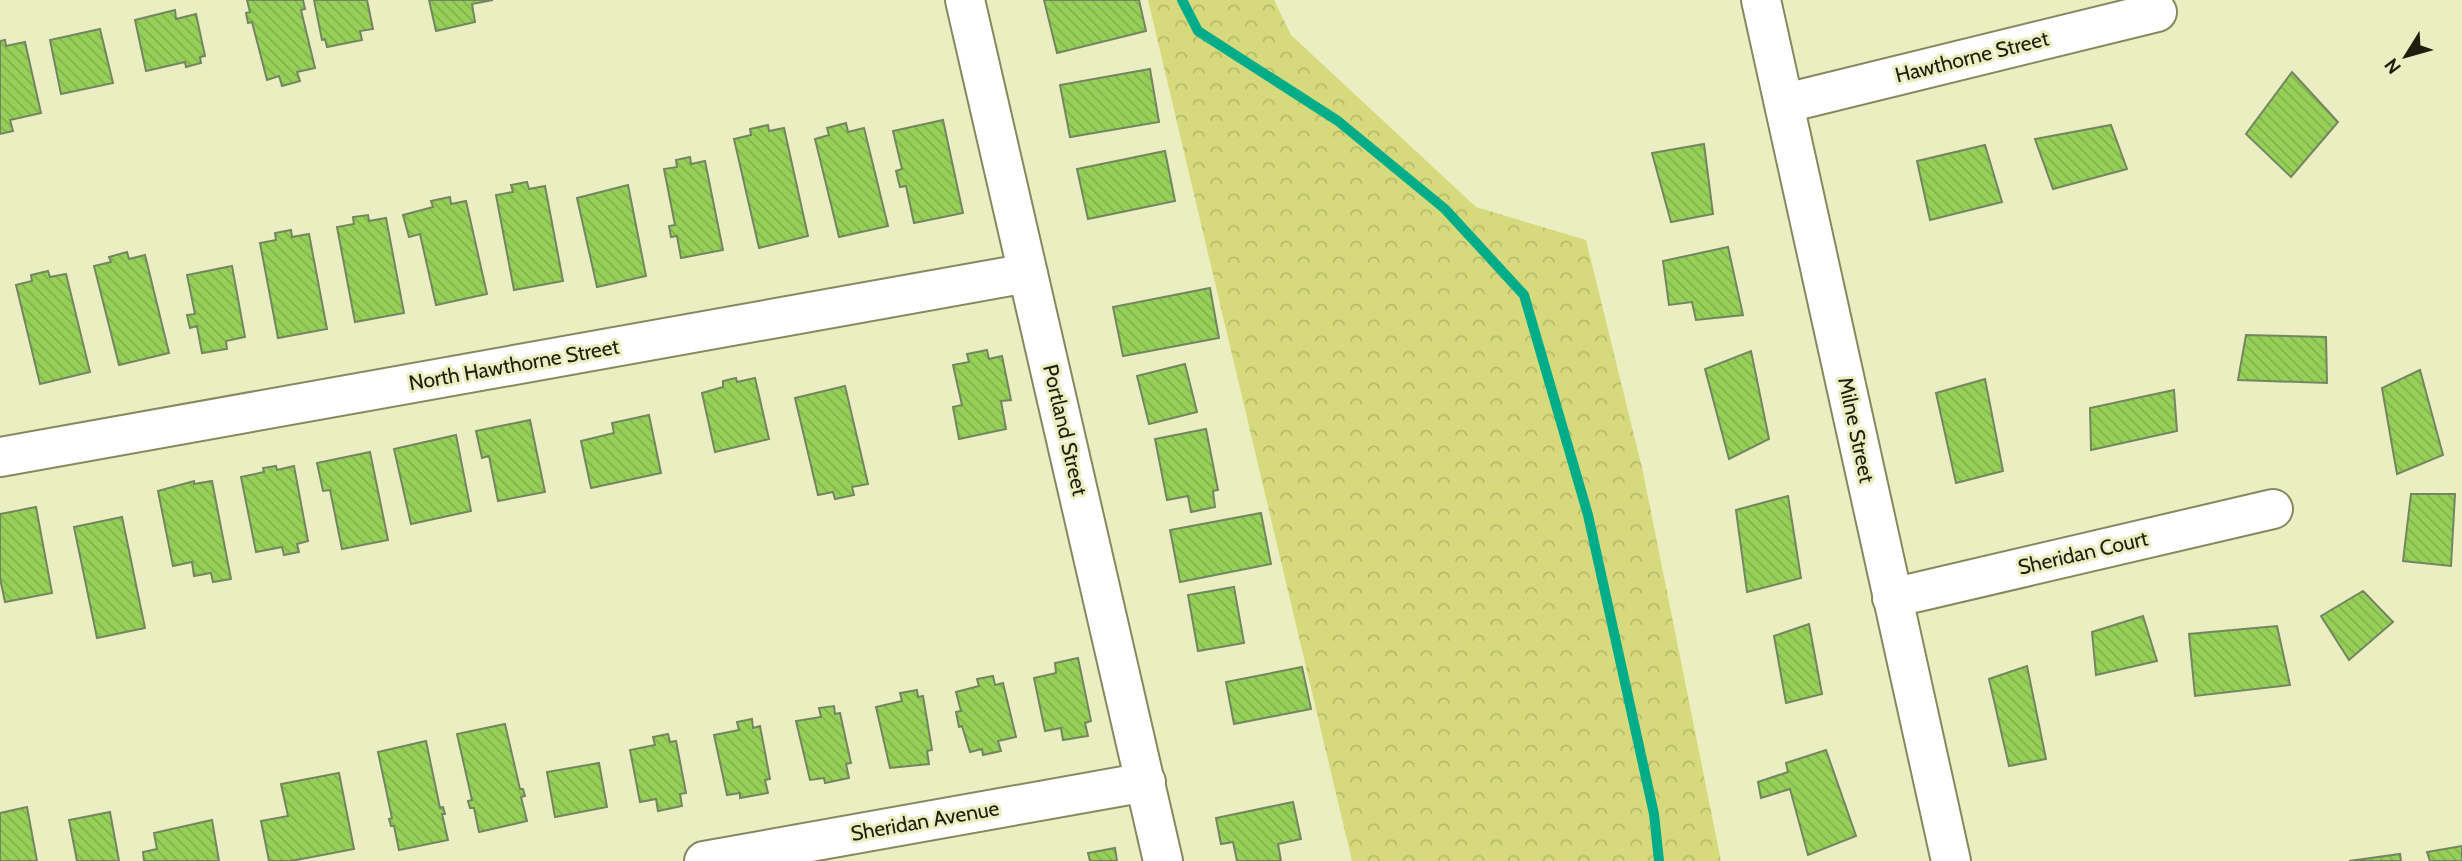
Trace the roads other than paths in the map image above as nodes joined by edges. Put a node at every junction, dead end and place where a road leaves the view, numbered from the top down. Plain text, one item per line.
1 (965, 0) edge
2 (1761, 0) edge
3 (2157, 12) dead end
4 (1786, 103) junction
5 (1028, 273) junction
6 (0, 457) edge
7 (2273, 509) dead end
8 (1892, 598) junction
9 (1146, 782) junction
10 (704, 861) edge
11 (1163, 861) edge
12 (1951, 861) edge

1 - 5 street, Portland Street
2 - 4 street, Milne Street
3 - 4 street, Hawthorne Street
4 - 8 street, Milne Street
5 - 6 street, North Hawthorne Street
5 - 9 street, Portland Street
7 - 8 street, Sheridan Court
8 - 12 street, Milne Street
9 - 10 street, Sheridan Avenue
9 - 11 street, Portland Street

